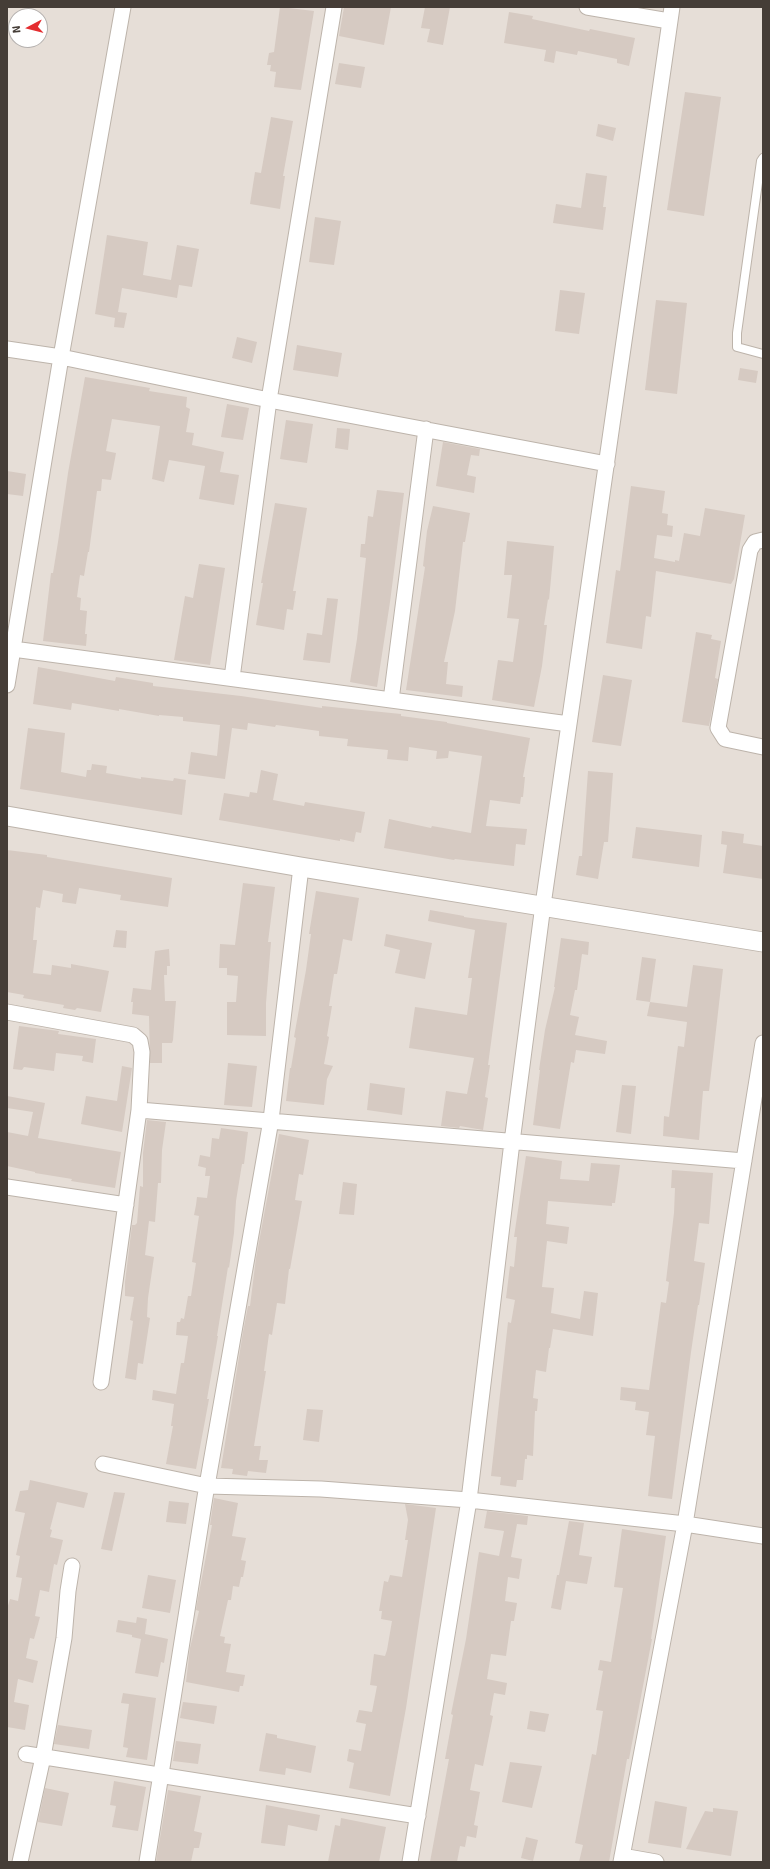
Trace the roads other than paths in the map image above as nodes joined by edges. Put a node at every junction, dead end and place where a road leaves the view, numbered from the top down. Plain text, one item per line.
1 (123, 7) edge
2 (334, 7) edge
3 (587, 7) edge
4 (670, 14) edge
5 (763, 158) edge
6 (7, 349) edge
7 (763, 354) edge
8 (61, 357) junction
9 (269, 400) junction
10 (426, 429) junction
11 (607, 464) junction
12 (763, 540) edge
13 (13, 649) junction
14 (232, 678) junction
15 (7, 686) edge
16 (391, 700) junction
17 (569, 724) junction
18 (763, 747) edge
19 (7, 816) edge
20 (301, 867) junction
21 (543, 905) junction
22 (763, 942) edge
23 (7, 1012) edge
24 (763, 1043) edge
25 (139, 1110) junction
26 (271, 1120) junction
27 (512, 1142) junction
28 (744, 1161) junction
29 (7, 1187) edge
30 (126, 1205) junction
31 (101, 1382) dead end
32 (103, 1464) dead end
33 (207, 1486) junction
34 (469, 1500) junction
35 (685, 1524) junction
36 (763, 1536) edge
37 (72, 1566) dead end
38 (26, 1754) dead end
39 (43, 1756) junction
40 (162, 1775) junction
41 (418, 1816) junction
42 (622, 1859) edge
43 (20, 1862) edge
44 (147, 1862) edge
45 (410, 1862) edge
46 (656, 1862) edge

1 - 8 street
2 - 9 street
3 - 4 street
4 - 11 street
5 - 7 lane
6 - 8 street
8 - 9 street
8 - 13 street
9 - 10 street
9 - 14 street
10 - 11 street
10 - 16 street
11 - 17 street
12 - 18 street
13 - 14 street
13 - 15 street
14 - 16 street
16 - 17 street
17 - 21 street
19 - 20 street
20 - 21 street
20 - 26 street
21 - 22 street
21 - 27 street
23 - 25 street
24 - 28 street
25 - 26 street
25 - 30 street
26 - 27 street
26 - 33 street
27 - 28 street
27 - 34 street
28 - 35 street
29 - 30 street
30 - 31 street
32 - 33 street
33 - 34 street
33 - 40 street
34 - 35 street
34 - 41 street
35 - 36 street
35 - 42 street
37 - 39 street
38 - 39 street
39 - 40 street
39 - 43 street
40 - 41 street
40 - 44 street
41 - 45 street
42 - 46 street

